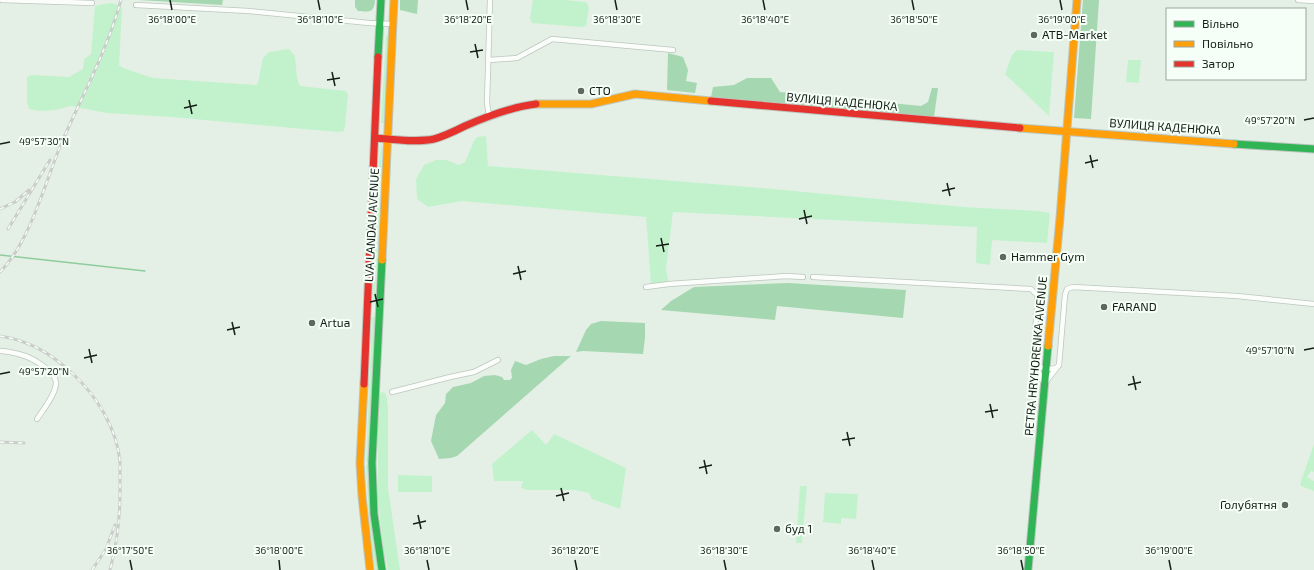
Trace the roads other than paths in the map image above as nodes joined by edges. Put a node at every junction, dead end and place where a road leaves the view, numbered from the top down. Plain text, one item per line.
1 (2, 0) edge
2 (382, 0) edge
3 (394, 0) edge
4 (490, 0) edge
5 (1077, 0) edge
6 (1298, 0) edge
7 (1314, 2) edge
8 (92, 3) dead end
9 (136, 5) dead end
10 (381, 23) junction
11 (393, 24) junction
12 (673, 50) dead end
13 (489, 60) junction
14 (489, 116) junction
15 (1066, 132) junction
16 (375, 138) junction
17 (387, 139) junction
18 (1314, 149) edge
19 (804, 277) dead end
20 (813, 277) dead end
21 (646, 287) dead end
22 (1314, 304) edge
23 (367, 309) junction
24 (379, 309) junction
25 (0, 350) edge
26 (498, 360) dead end
27 (1035, 364) junction
28 (1059, 365) junction
29 (1046, 368) junction
30 (1044, 384) junction
31 (392, 392) dead end
32 (37, 419) dead end
33 (370, 570) edge
34 (382, 570) edge
35 (1028, 570) edge

1 - 8 street
2 - 10 main road, LVA LANDAU AVENUE
3 - 11 main road, LVA LANDAU AVENUE
4 - 13 street
5 - 15 main road, PETRA HRYHORENKA АVENUE
6 - 7 street
9 - 10 street
10 - 11 street
10 - 16 main road, LVA LANDAU AVENUE
11 - 17 main road, LVA LANDAU AVENUE
12 - 13 street
13 - 14 street
14 - 15 main road, ВУЛИЦЯ КАДЕНЮКА
14 - 17 main road, ВУЛИЦЯ КАДЕНЮКА
15 - 18 main road, ВУЛИЦЯ КАДЕНЮКА
15 - 29 main road, PETRA HRYHORENKA АVENUE
16 - 17 main road, ВУЛИЦЯ КАДЕНЮКА
16 - 23 main road, LVA LANDAU AVENUE
17 - 24 main road, LVA LANDAU AVENUE
19 - 21 street
20 - 27 street
22 - 28 street
23 - 24 main road
23 - 33 main road, LVA LANDAU AVENUE
24 - 34 main road, LVA LANDAU AVENUE
25 - 32 street
26 - 31 street
27 - 29 street
27 - 30 street
28 - 29 street
28 - 30 street
29 - 30 main road, PETRA HRYHORENKA АVENUE
30 - 35 main road, PETRA HRYHORENKA АVENUE

